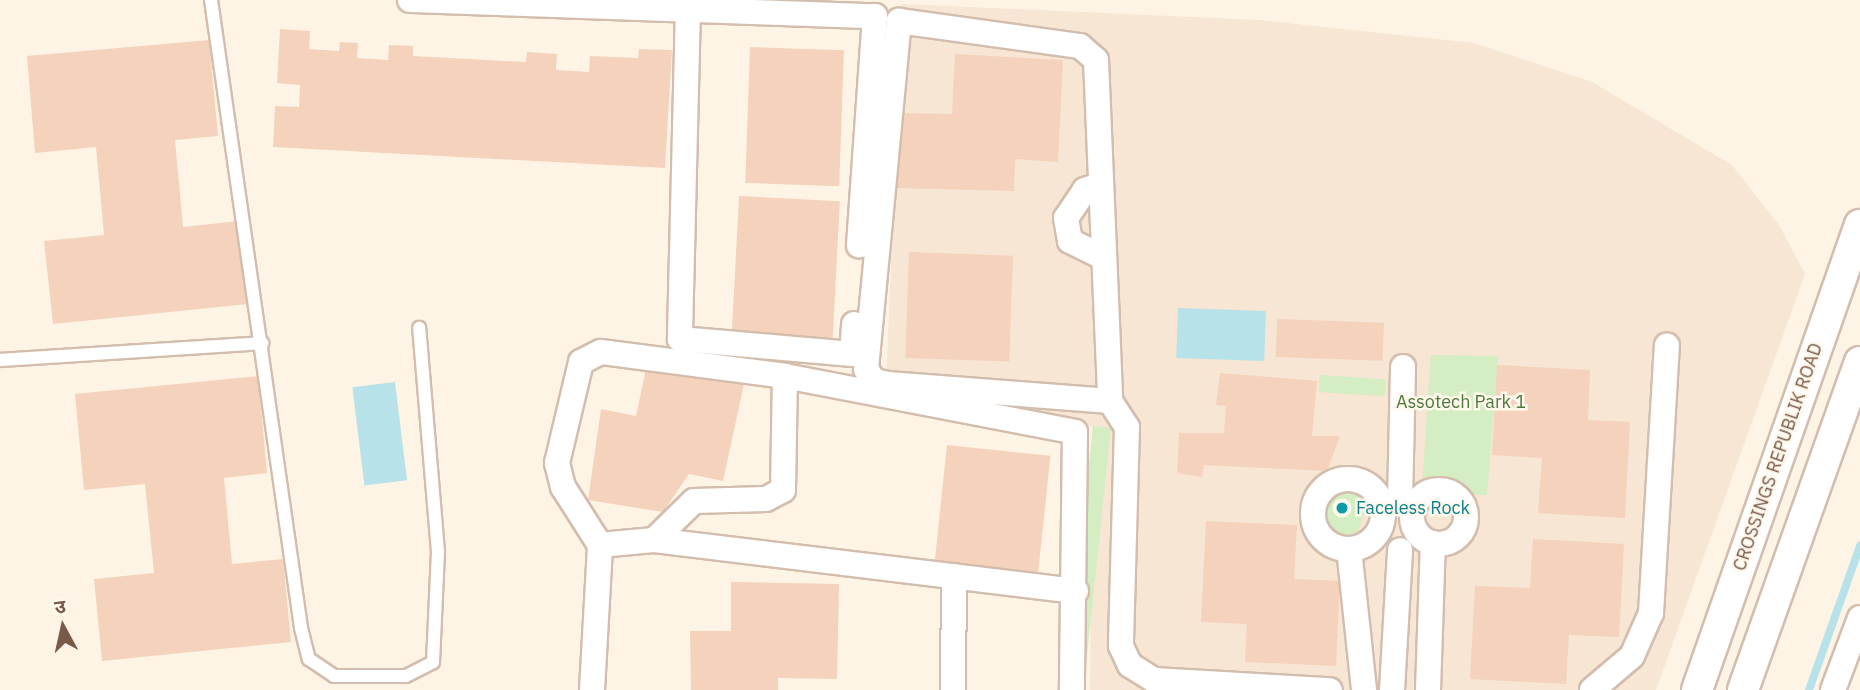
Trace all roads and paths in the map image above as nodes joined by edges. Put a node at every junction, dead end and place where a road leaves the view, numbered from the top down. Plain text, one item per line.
1 (211, 0) edge
2 (410, 0) edge
3 (688, 7) junction
4 (1100, 186) junction
5 (1860, 225) edge
6 (1101, 256) junction
7 (419, 328) dead end
8 (262, 343) junction
9 (1667, 345) dead end
10 (0, 360) edge
11 (1860, 362) edge
12 (1403, 367) dead end
13 (785, 376) junction
14 (1110, 401) junction
15 (1399, 500) junction
16 (654, 540) junction
17 (1433, 543) junction
18 (600, 545) junction
19 (1349, 550) junction
20 (1400, 550) dead end
21 (954, 576) junction
22 (1076, 591) junction
23 (1860, 618) edge
24 (592, 690) edge
25 (953, 690) edge
26 (1072, 690) edge
27 (1330, 690) edge
28 (1364, 690) edge
29 (1392, 690) edge
30 (1428, 690) edge
31 (1592, 690) edge
32 (1697, 690) edge
33 (1743, 690) edge
34 (1833, 690) edge

1 - 8 lane
2 - 3 street
3 - 3 street
4 - 6 street
4 - 6 street
4 - 14 street
5 - 32 street, CROSSINGS REPUBLIK ROAD
6 - 14 street
7 - 8 lane
8 - 10 lane
9 - 31 street
11 - 33 street
12 - 15 street
13 - 16 street
13 - 18 street
13 - 22 street
14 - 27 street
15 - 17 street
15 - 17 street
15 - 19 street
15 - 19 street
16 - 18 street
16 - 21 street
17 - 30 street
18 - 24 street
19 - 28 street
20 - 29 street
21 - 22 street
21 - 25 street
22 - 26 street
23 - 34 street

